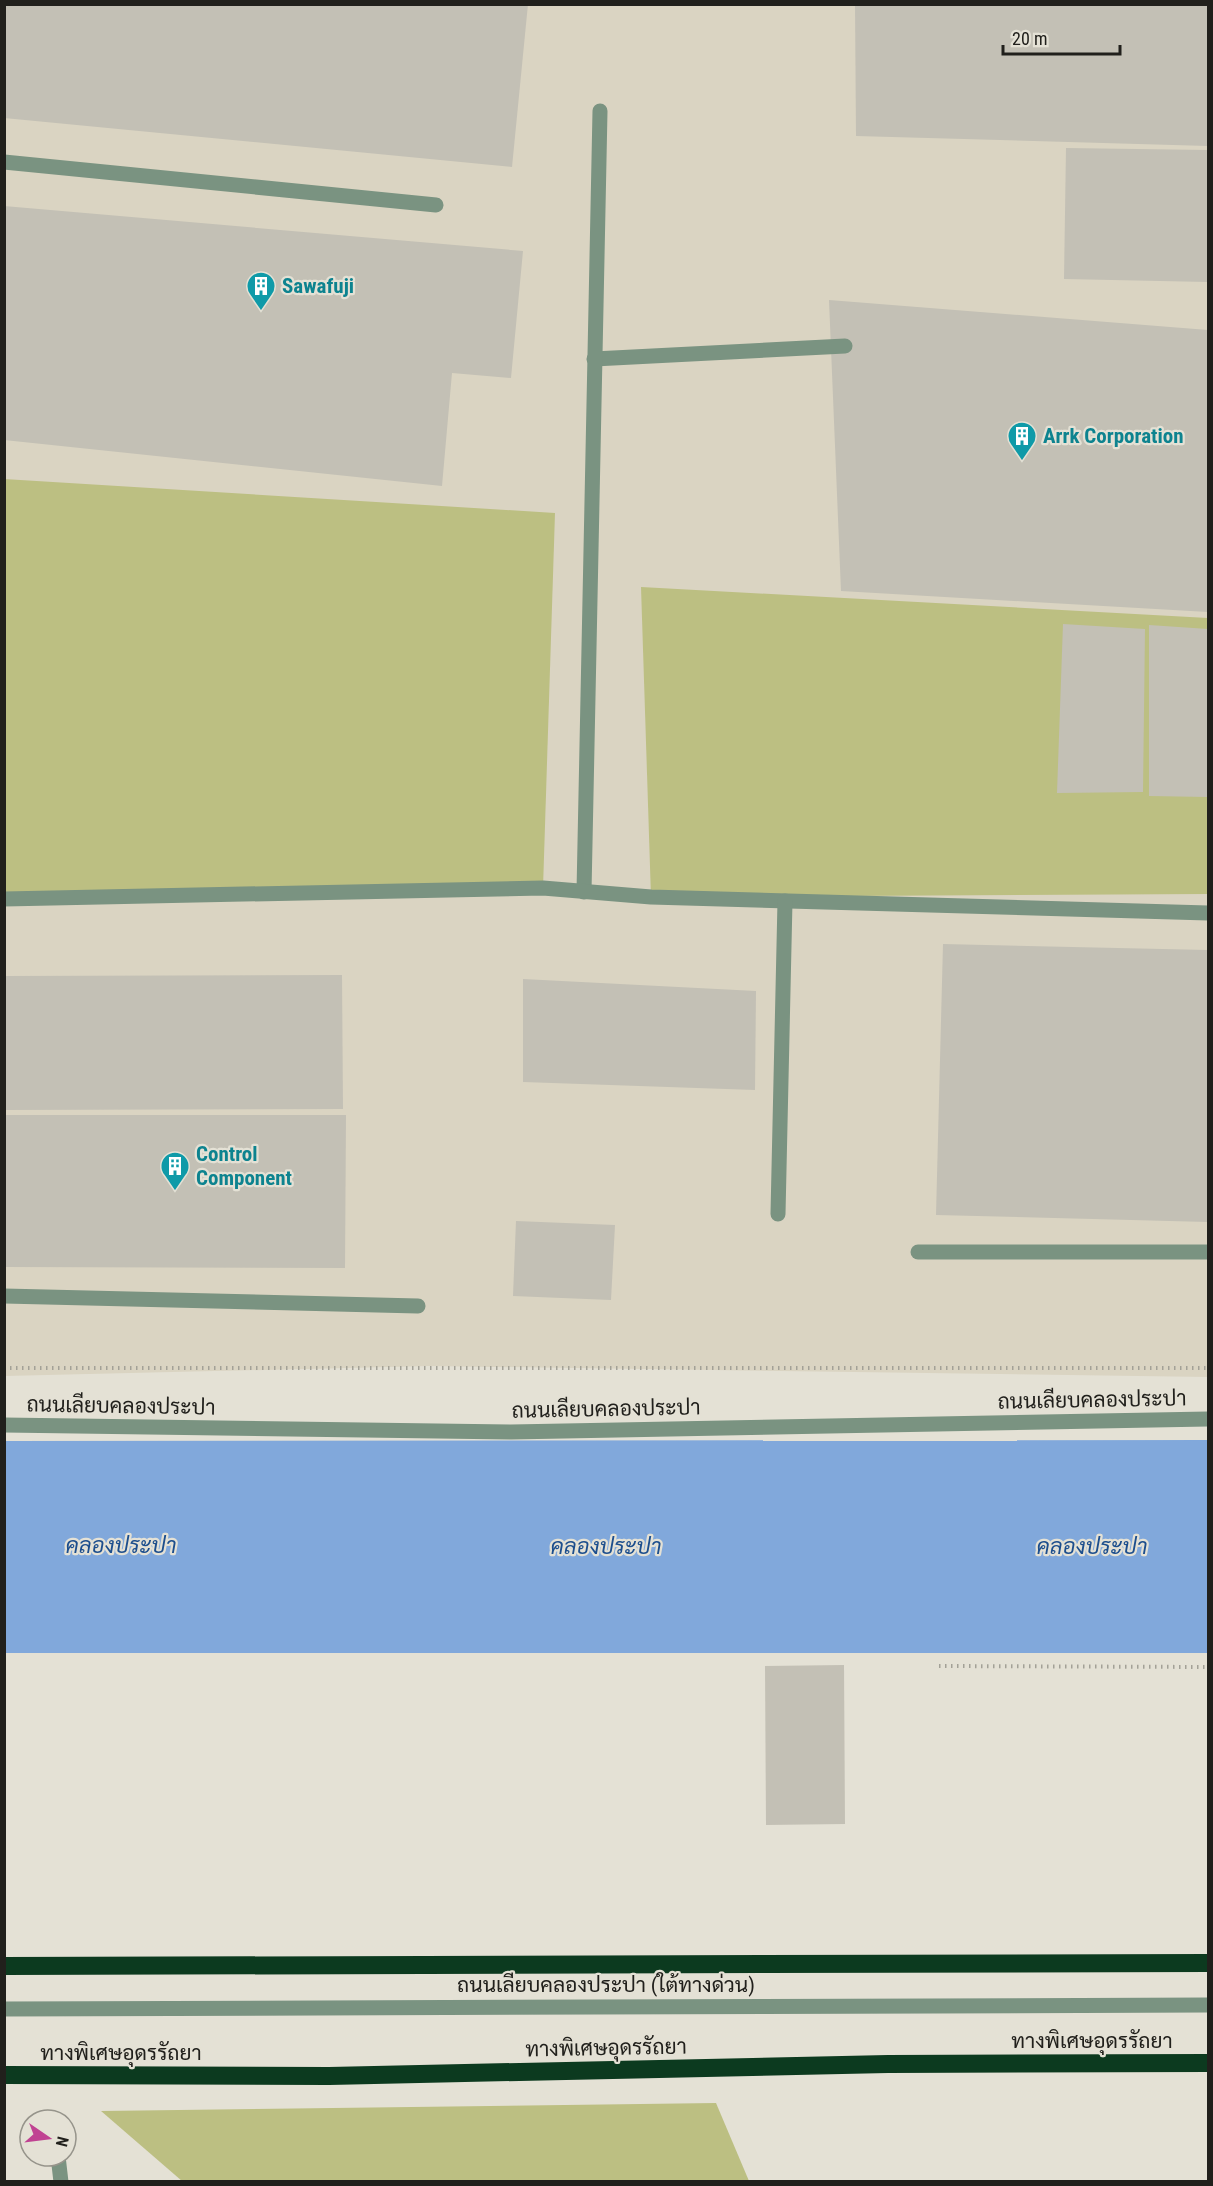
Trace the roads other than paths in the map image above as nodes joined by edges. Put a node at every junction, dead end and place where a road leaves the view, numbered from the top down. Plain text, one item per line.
1 (600, 111) dead end
2 (4, 162) edge
3 (436, 205) dead end
4 (845, 346) dead end
5 (594, 359) junction
6 (584, 892) junction
7 (4, 899) edge
8 (785, 901) junction
9 (1209, 913) edge
10 (778, 1214) dead end
11 (918, 1252) dead end
12 (1209, 1252) edge
13 (4, 1296) edge
14 (417, 1306) dead end
15 (1209, 1419) edge
16 (4, 1425) edge
17 (1209, 1963) edge
18 (4, 1966) edge
19 (1209, 2005) edge
20 (4, 2009) edge
21 (1209, 2063) edge
22 (4, 2075) edge

1 - 5 street
2 - 3 street
4 - 5 street
5 - 6 street
6 - 7 street
6 - 8 street
8 - 9 street
8 - 10 street
11 - 12 street
13 - 14 street
15 - 16 street, ถนนเลียบคลองประปา
17 - 18 highway
19 - 20 street, ถนนเลียบคลองประปา (ใต้ทางด่วน)
21 - 22 highway, ทางพิเศษอุดรรัถยา

